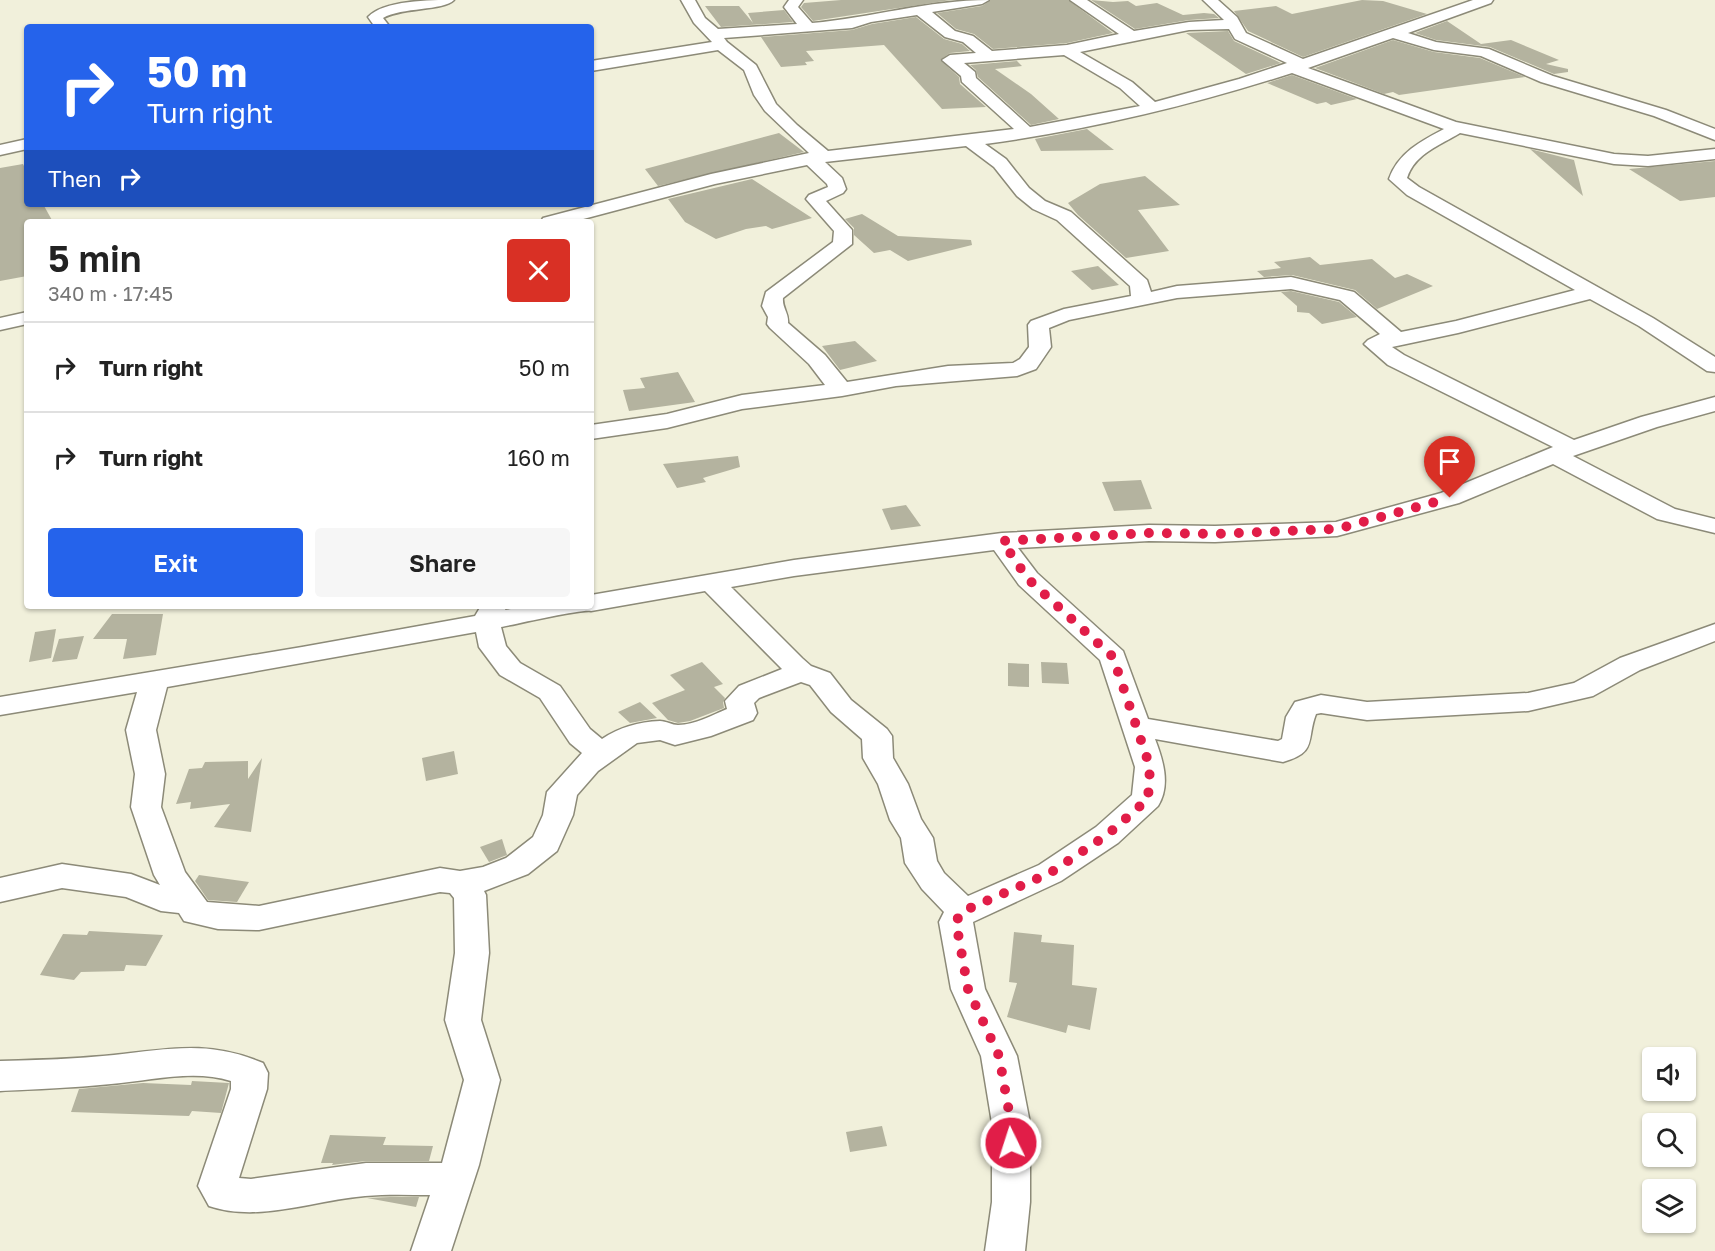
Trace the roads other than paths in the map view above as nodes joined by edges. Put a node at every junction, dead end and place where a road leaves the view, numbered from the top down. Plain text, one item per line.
1 (447, 0) edge
2 (688, 0) edge
3 (796, 0) edge
4 (982, 0) edge
5 (1077, 0) edge
6 (1210, 0) edge
7 (1486, 0) edge
8 (920, 10) junction
9 (381, 24) edge
10 (1234, 24) junction
11 (805, 26) junction
12 (1395, 34) junction
13 (1132, 36) junction
14 (718, 40) junction
15 (1067, 50) junction
16 (989, 56) junction
17 (594, 65) edge
18 (1296, 65) junction
19 (1152, 108) junction
20 (1452, 126) junction
21 (1024, 131) junction
22 (1715, 135) edge
23 (969, 140) junction
24 (24, 145) edge
25 (0, 150) edge
26 (1715, 154) edge
27 (817, 158) junction
28 (562, 219) edge
29 (1591, 292) junction
30 (1141, 300) junction
31 (24, 319) edge
32 (0, 324) edge
33 (1375, 344) junction
34 (1715, 366) edge
35 (842, 389) junction
36 (1715, 404) edge
37 (594, 432) edge
38 (1564, 452) junction
39 (1715, 526) edge
40 (1002, 541) junction
41 (712, 583) junction
42 (594, 603) edge
43 (537, 609) edge
44 (490, 613) edge
45 (1715, 632) edge
46 (801, 672) junction
47 (154, 679) junction
48 (0, 705) edge
49 (1136, 726) junction
50 (602, 754) junction
51 (460, 883) junction
52 (0, 890) edge
53 (190, 902) junction
54 (961, 912) junction
55 (0, 1076) edge
56 (455, 1179) junction
57 (431, 1251) edge
58 (1005, 1251) edge

1 - 9 street
2 - 14 street
3 - 11 street
4 - 8 street
5 - 13 street
6 - 10 street
7 - 12 street
8 - 11 street
8 - 16 street
10 - 13 street
10 - 18 street
11 - 14 street
12 - 18 street
12 - 22 street
13 - 15 street
14 - 17 street
14 - 27 street
15 - 16 street
15 - 19 street
16 - 21 street
18 - 19 street
18 - 20 street
19 - 21 street
20 - 26 street
20 - 29 street
21 - 23 street
23 - 27 street
23 - 30 street
24 - 25 street
27 - 28 street
27 - 35 street
29 - 33 street
29 - 34 street
30 - 33 street
30 - 35 street
31 - 32 street
33 - 38 street
35 - 37 street
36 - 38 street
38 - 39 street
38 - 40 street
40 - 41 street
40 - 49 street
41 - 42 street
41 - 46 street
43 - 44 street
44 - 47 street
44 - 50 street
45 - 49 street
46 - 50 street
46 - 54 street
47 - 48 street
47 - 53 street
49 - 54 street
50 - 51 street
51 - 53 street
51 - 56 street
52 - 53 street
54 - 58 street
55 - 56 street
56 - 57 street

